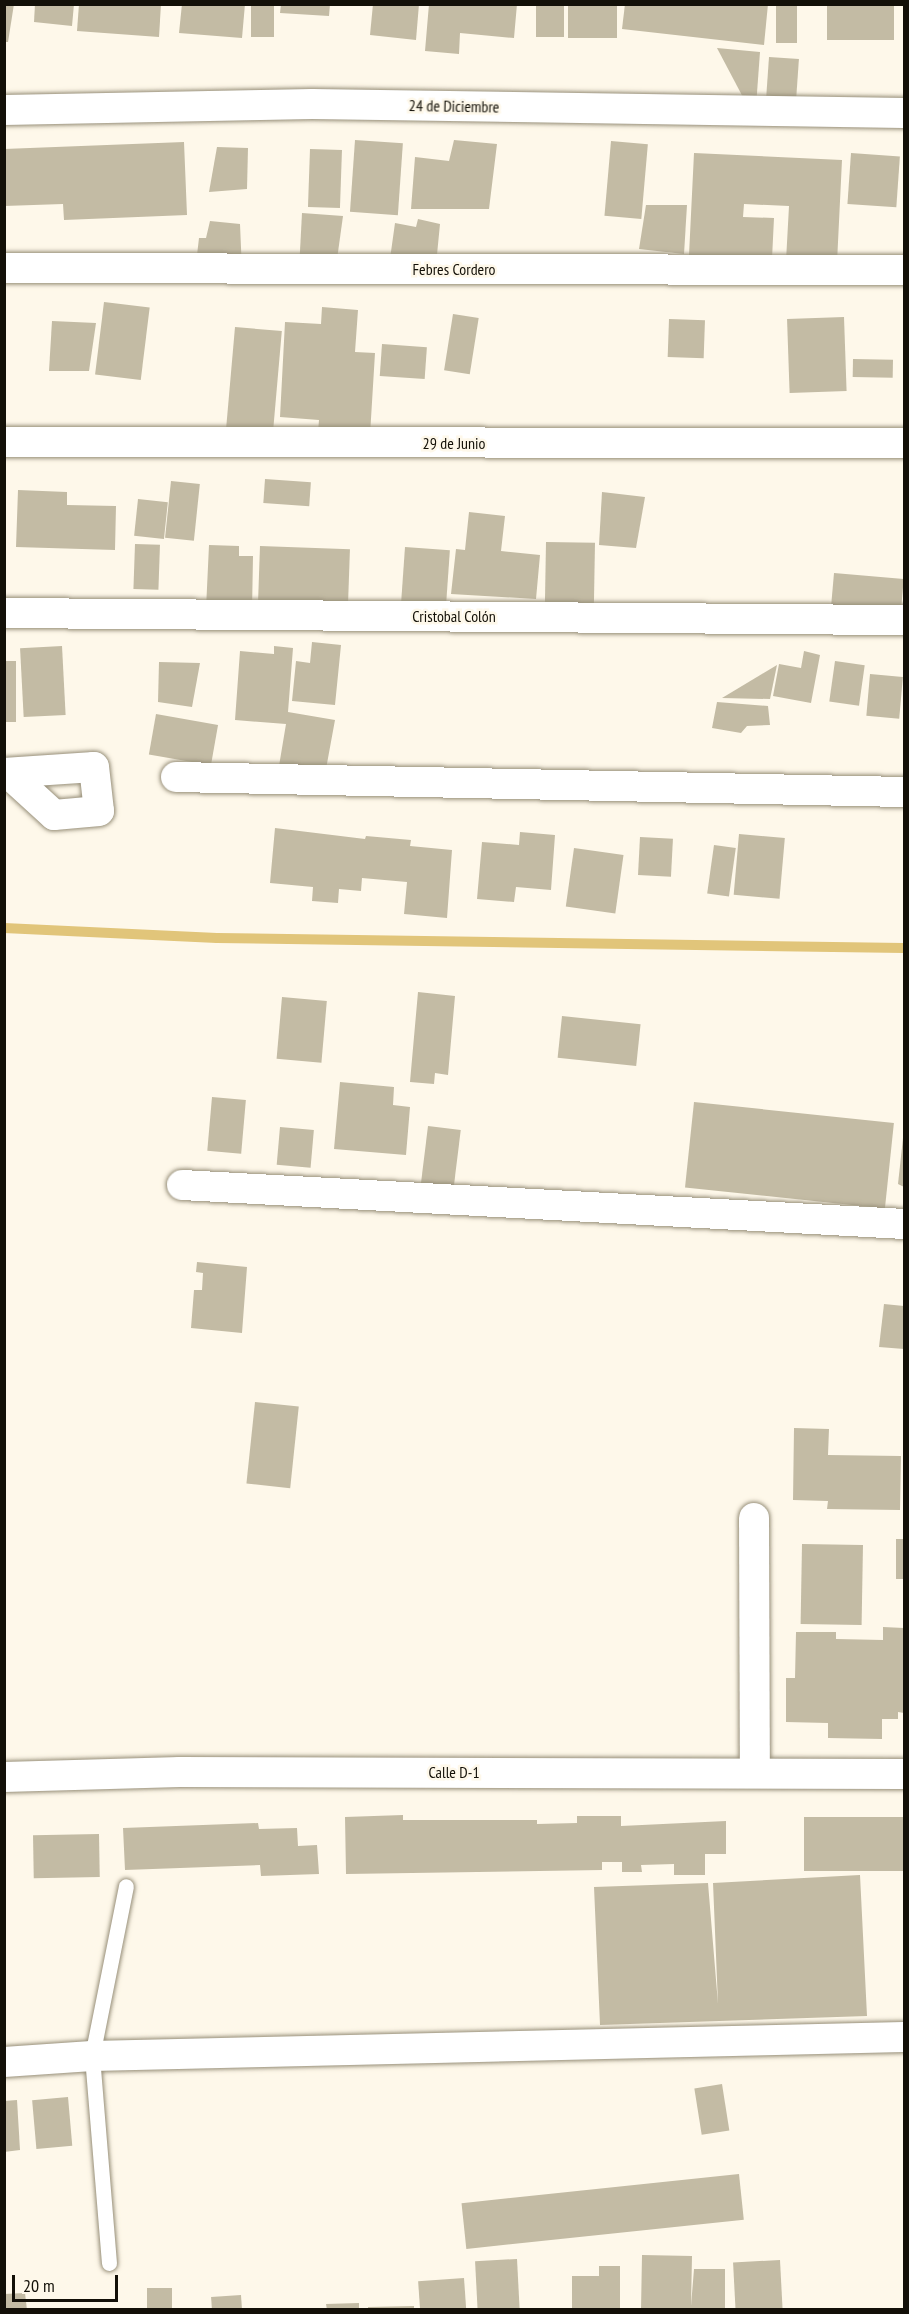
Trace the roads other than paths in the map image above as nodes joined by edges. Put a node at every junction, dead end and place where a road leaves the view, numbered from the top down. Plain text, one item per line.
1 (4, 110) edge
2 (904, 113) edge
3 (4, 268) edge
4 (904, 270) edge
5 (4, 442) edge
6 (904, 443) edge
7 (4, 613) edge
8 (904, 620) edge
9 (176, 777) dead end
10 (904, 792) edge
11 (182, 1185) dead end
12 (904, 1224) edge
13 (754, 1518) dead end
14 (755, 1773) junction
15 (904, 1774) edge
16 (4, 1777) edge
17 (126, 1886) dead end
18 (904, 2037) edge
19 (92, 2056) junction
20 (4, 2062) edge
21 (109, 2264) dead end

1 - 2 street, 24 de Diciembre
3 - 4 street, Febres Cordero
5 - 6 street, 29 de Junio
7 - 8 street, Cristobal Colón
9 - 10 street
11 - 12 street
13 - 14 street
14 - 15 street, Calle D-1
14 - 16 street, Calle D-1
17 - 19 lane
18 - 19 street
19 - 20 street
19 - 21 lane

